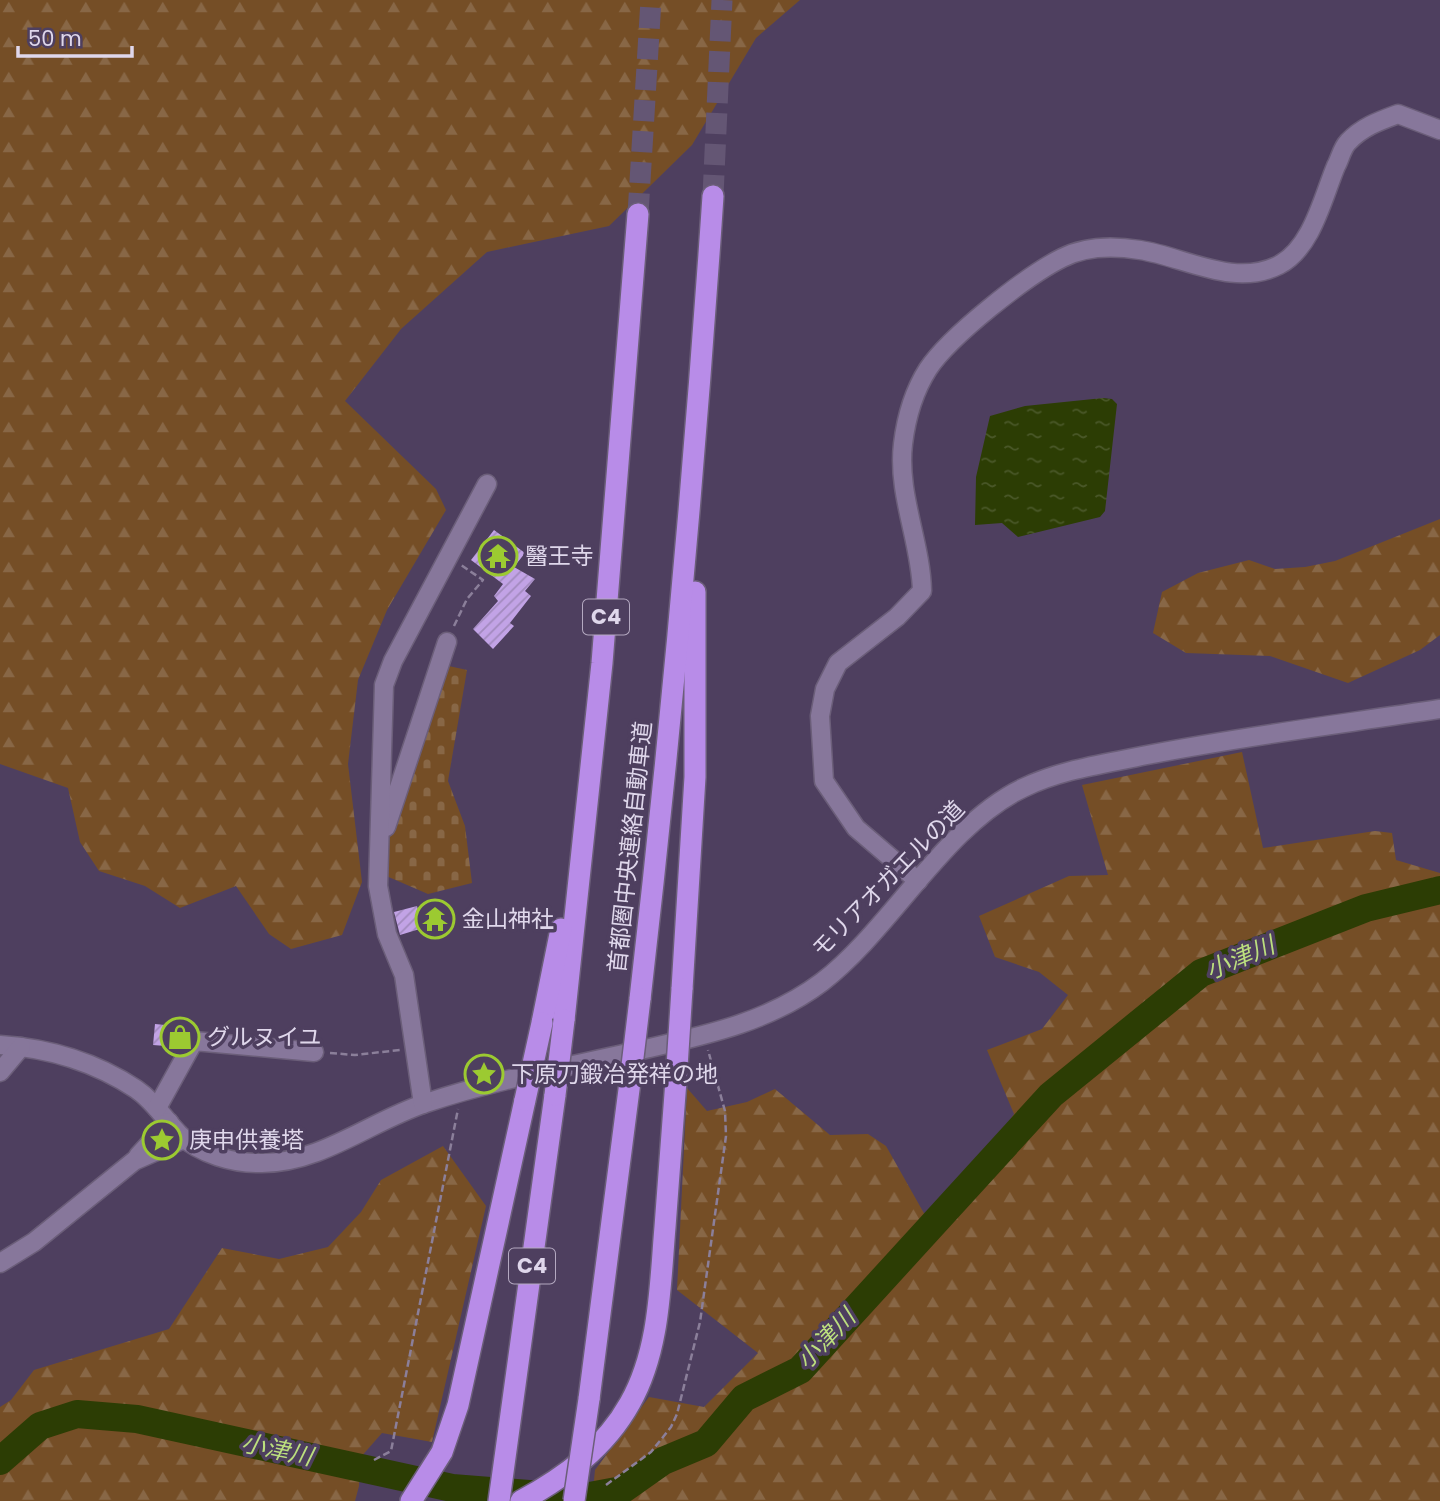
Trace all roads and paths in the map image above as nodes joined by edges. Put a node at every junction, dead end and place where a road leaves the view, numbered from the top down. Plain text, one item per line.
1 (1440, 130) edge
2 (713, 196) tunnel mouth
3 (638, 214) tunnel mouth
4 (696, 450) junction
5 (487, 484) dead end
6 (448, 556) junction
7 (456, 621) dead end
8 (447, 642) dead end
9 (602, 663) junction
10 (1440, 709) edge
11 (381, 844) junction
12 (918, 881) junction
13 (704, 1037) junction
14 (0, 1045) edge
15 (21, 1047) junction
16 (413, 1049) junction
17 (314, 1052) joint
18 (0, 1072) edge
19 (461, 1094) junction
20 (424, 1104) junction
21 (157, 1108) junction
22 (169, 1122) junction
23 (184, 1139) junction
24 (134, 1161) junction
25 (0, 1263) edge
26 (374, 1460) dead end
27 (606, 1485) dead end
28 (411, 1501) edge
29 (499, 1501) edge
30 (521, 1501) edge
31 (574, 1501) edge

1 - 12 street
2 - 4 highway, 首都圏中央連絡自動車道
3 - 9 highway, 首都圏中央連絡自動車道 / C4
4 - 30 highway, bridge
4 - 31 highway, 首都圏中央連絡自動車道, bridge
5 - 6 street
6 - 7 path
6 - 11 street
8 - 11 street
9 - 28 highway, bridge
9 - 29 highway, 首都圏中央連絡自動車道 / C4, bridge
10 - 12 street, モリアオガエルの道
11 - 16 street
12 - 13 street, モリアオガエルの道
13 - 19 street, モリアオガエルの道
13 - 27 path
14 - 15 street, モリアオガエルの道
15 - 18 street
15 - 21 street, モリアオガエルの道
16 - 17 path
16 - 20 street
17 - 21 street
19 - 20 street, モリアオガエルの道
19 - 26 path
20 - 23 street, モリアオガエルの道
21 - 22 street, モリアオガエルの道
22 - 23 street, モリアオガエルの道
22 - 24 street
23 - 24 street
24 - 25 street

